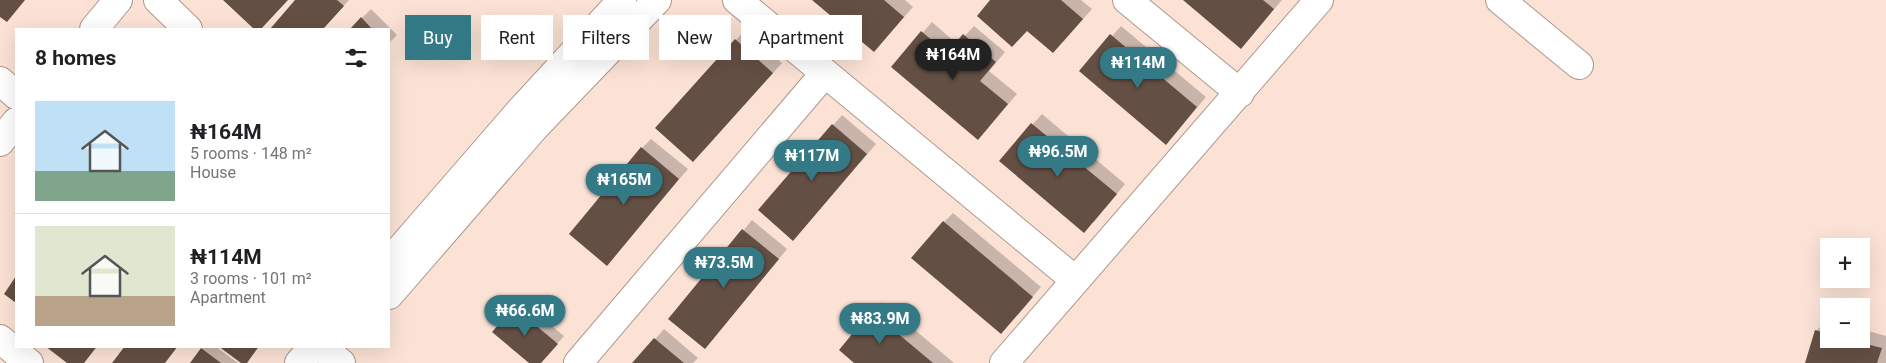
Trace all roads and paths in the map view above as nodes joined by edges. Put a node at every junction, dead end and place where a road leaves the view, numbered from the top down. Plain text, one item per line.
1 (118, 0) edge
2 (158, 0) edge
3 (622, 0) edge
4 (657, 0) edge
5 (737, 0) edge
6 (1127, 0) edge
7 (1319, 0) edge
8 (1500, 0) edge
9 (95, 28) edge
10 (187, 28) edge
11 (1579, 65) dead end
12 (825, 73) junction
13 (0, 81) edge
14 (1240, 93) junction
15 (15, 94) edge
16 (15, 123) edge
17 (0, 142) edge
18 (433, 227) junction
19 (390, 261) edge
20 (1075, 280) junction
21 (390, 293) edge
22 (0, 339) edge
23 (330, 354) edge
24 (30, 363) edge
25 (299, 363) edge
26 (578, 363) edge
27 (1004, 363) edge

1 - 9 street
2 - 10 street
3 - 18 street
4 - 18 street
5 - 12 street
6 - 14 street
7 - 14 street
8 - 11 street
12 - 20 street
12 - 26 street
13 - 15 street
14 - 20 street
16 - 17 street
18 - 19 street
18 - 21 street
20 - 27 street
22 - 24 street
23 - 25 street

